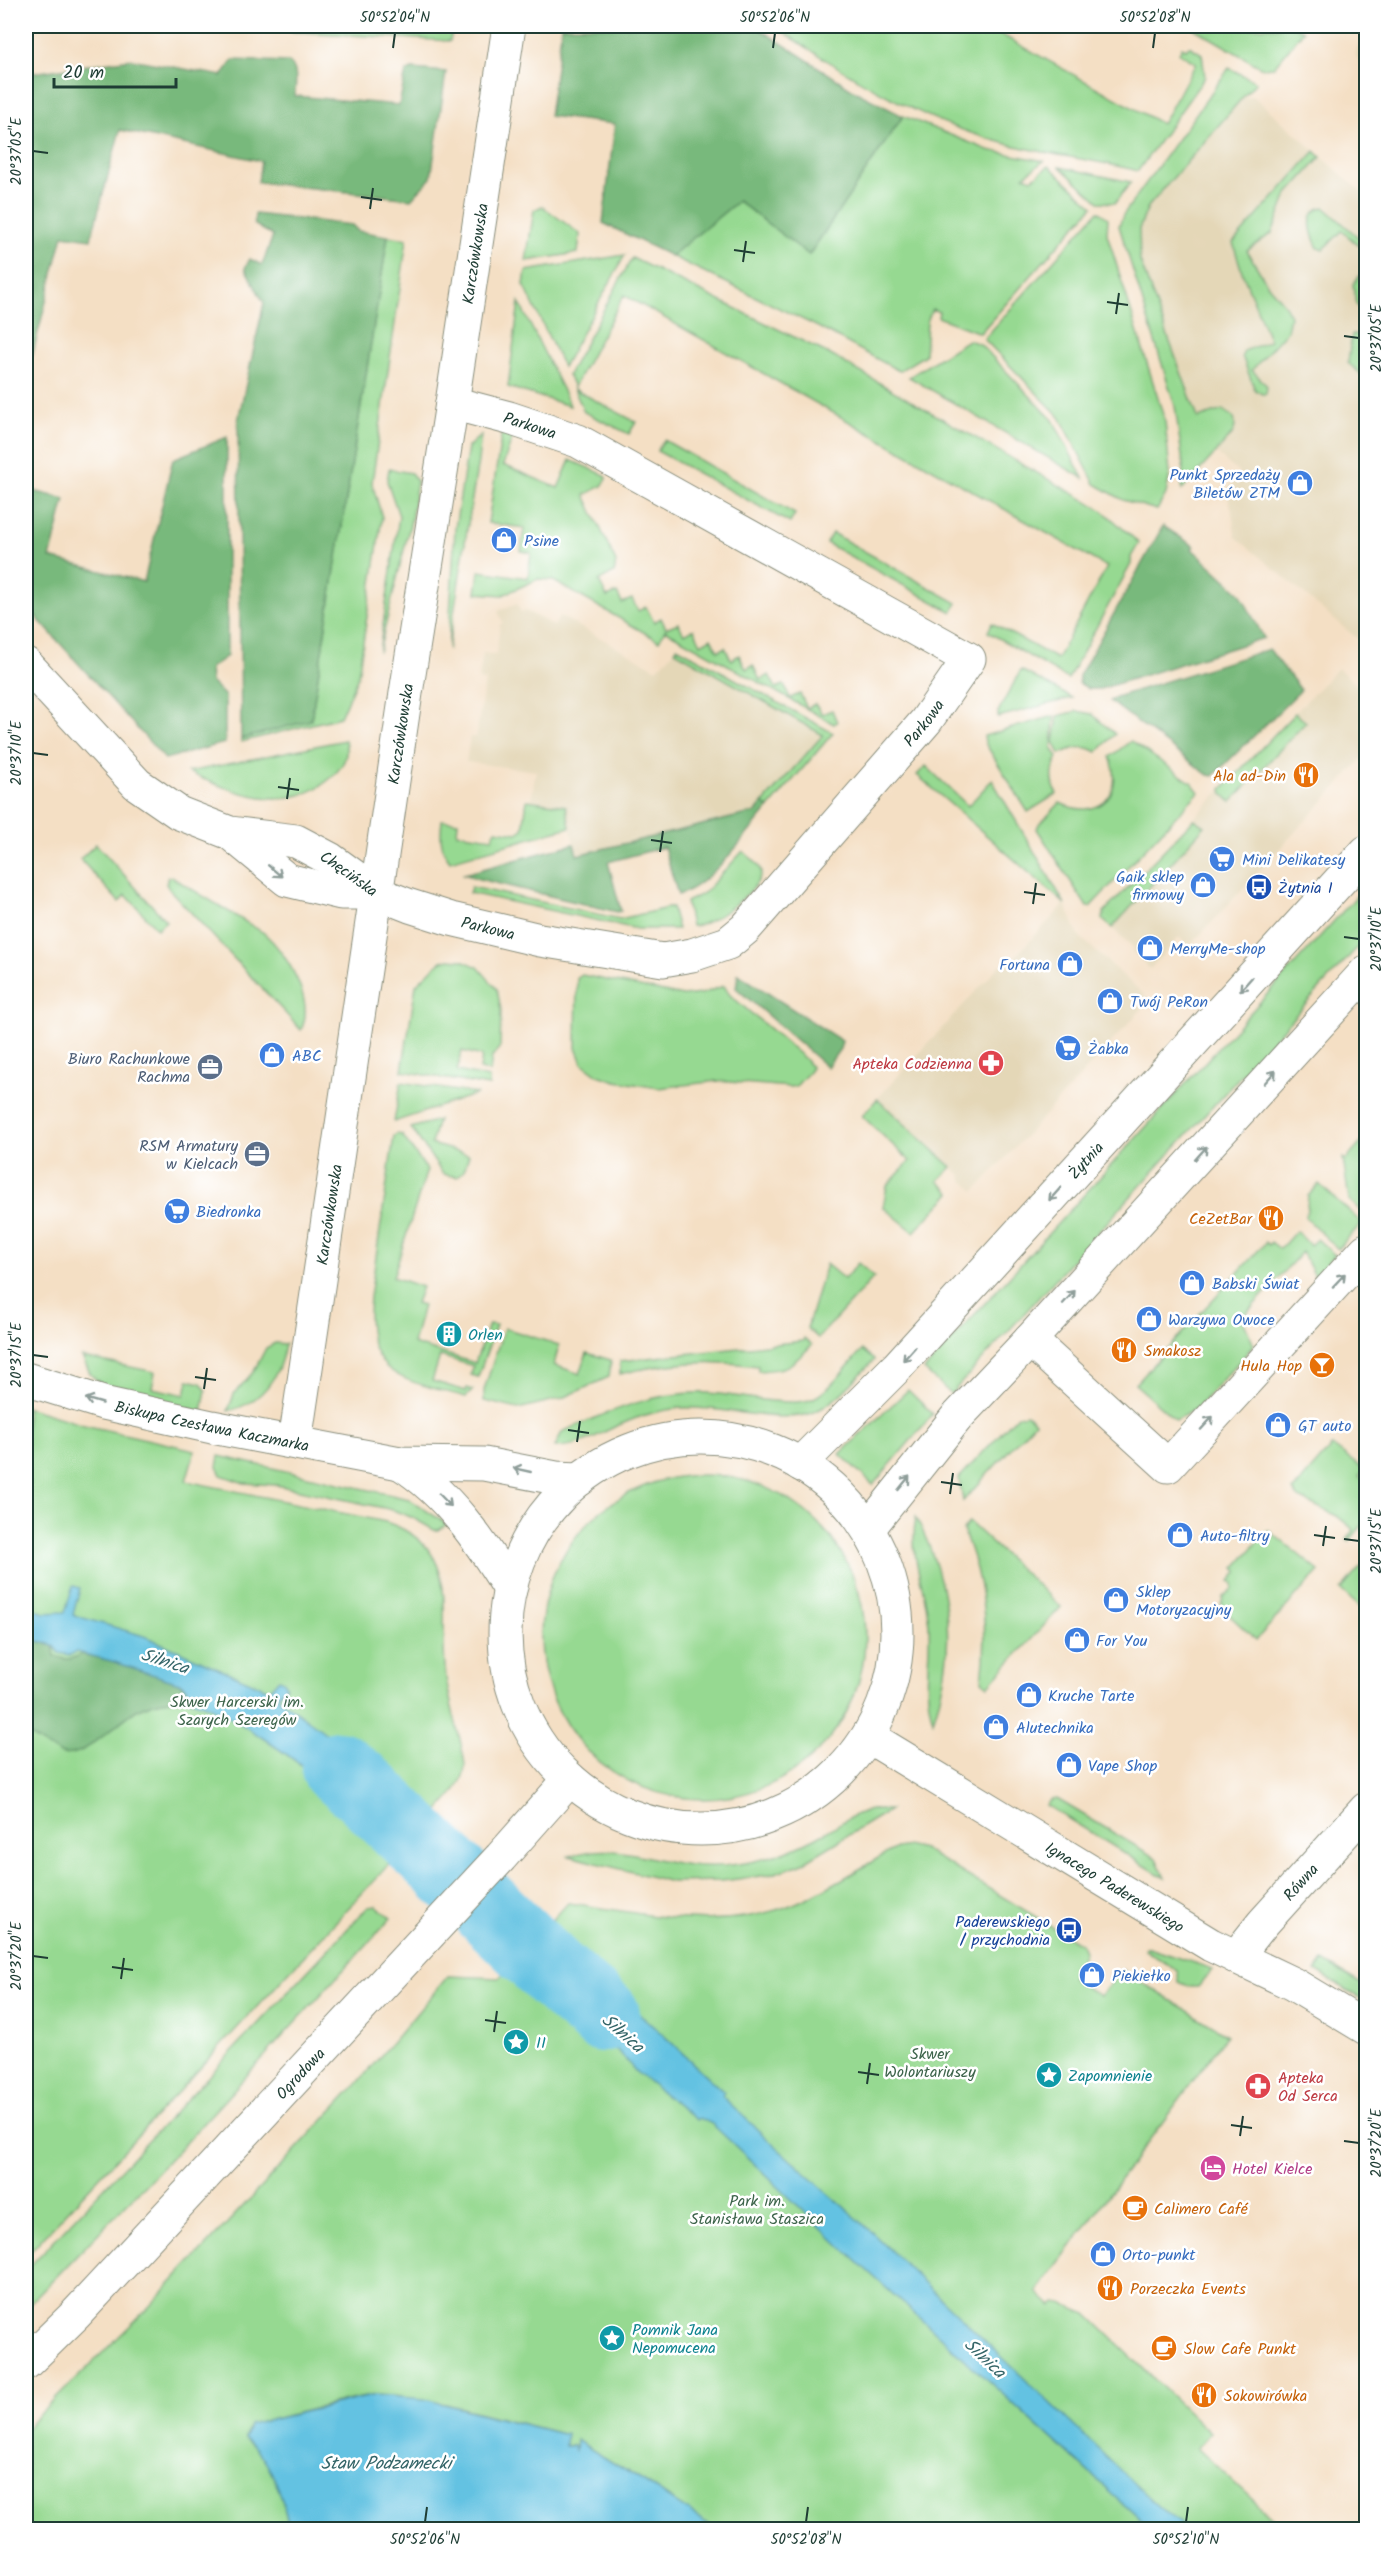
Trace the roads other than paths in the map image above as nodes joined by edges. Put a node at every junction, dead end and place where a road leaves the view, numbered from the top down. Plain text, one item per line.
1 (509, 26) edge
2 (452, 403) junction
3 (26, 664) edge
4 (1366, 852) edge
5 (377, 893) junction
6 (1366, 972) edge
7 (1366, 1250) edge
8 (1030, 1340) junction
9 (26, 1379) edge
10 (295, 1442) junction
11 (400, 1463) junction
12 (800, 1464) junction
13 (580, 1479) junction
14 (868, 1529) junction
15 (510, 1589) junction
16 (869, 1737) junction
17 (570, 1779) junction
18 (1366, 1809) edge
19 (1236, 1957) junction
20 (1366, 2028) edge
21 (26, 2363) edge

1 - 2 street, Karczówkowska
2 - 5 street, Karczówkowska
2 - 5 street, Parkowa
3 - 5 street, Chęcińska
4 -> 12 street, Żytnia
5 - 10 street, Karczówkowska
8 -> 6 street
8 -> 7 street
14 -> 8 street
10 -> 9 street, Biskupa Czesława Kaczmarka
10 - 11 street, Biskupa Czesława Kaczmarka
13 -> 11 street, Biskupa Czesława Kaczmarka
11 -> 15 street, Biskupa Czesława Kaczmarka
12 - 13 street
12 - 14 street
13 - 15 street
14 - 16 street
15 - 17 street
16 - 17 street
16 - 19 street, Ignacego Paderewskiego
17 - 21 street, Ogrodowa
18 - 19 street, Równa
19 - 20 street, Ignacego Paderewskiego

